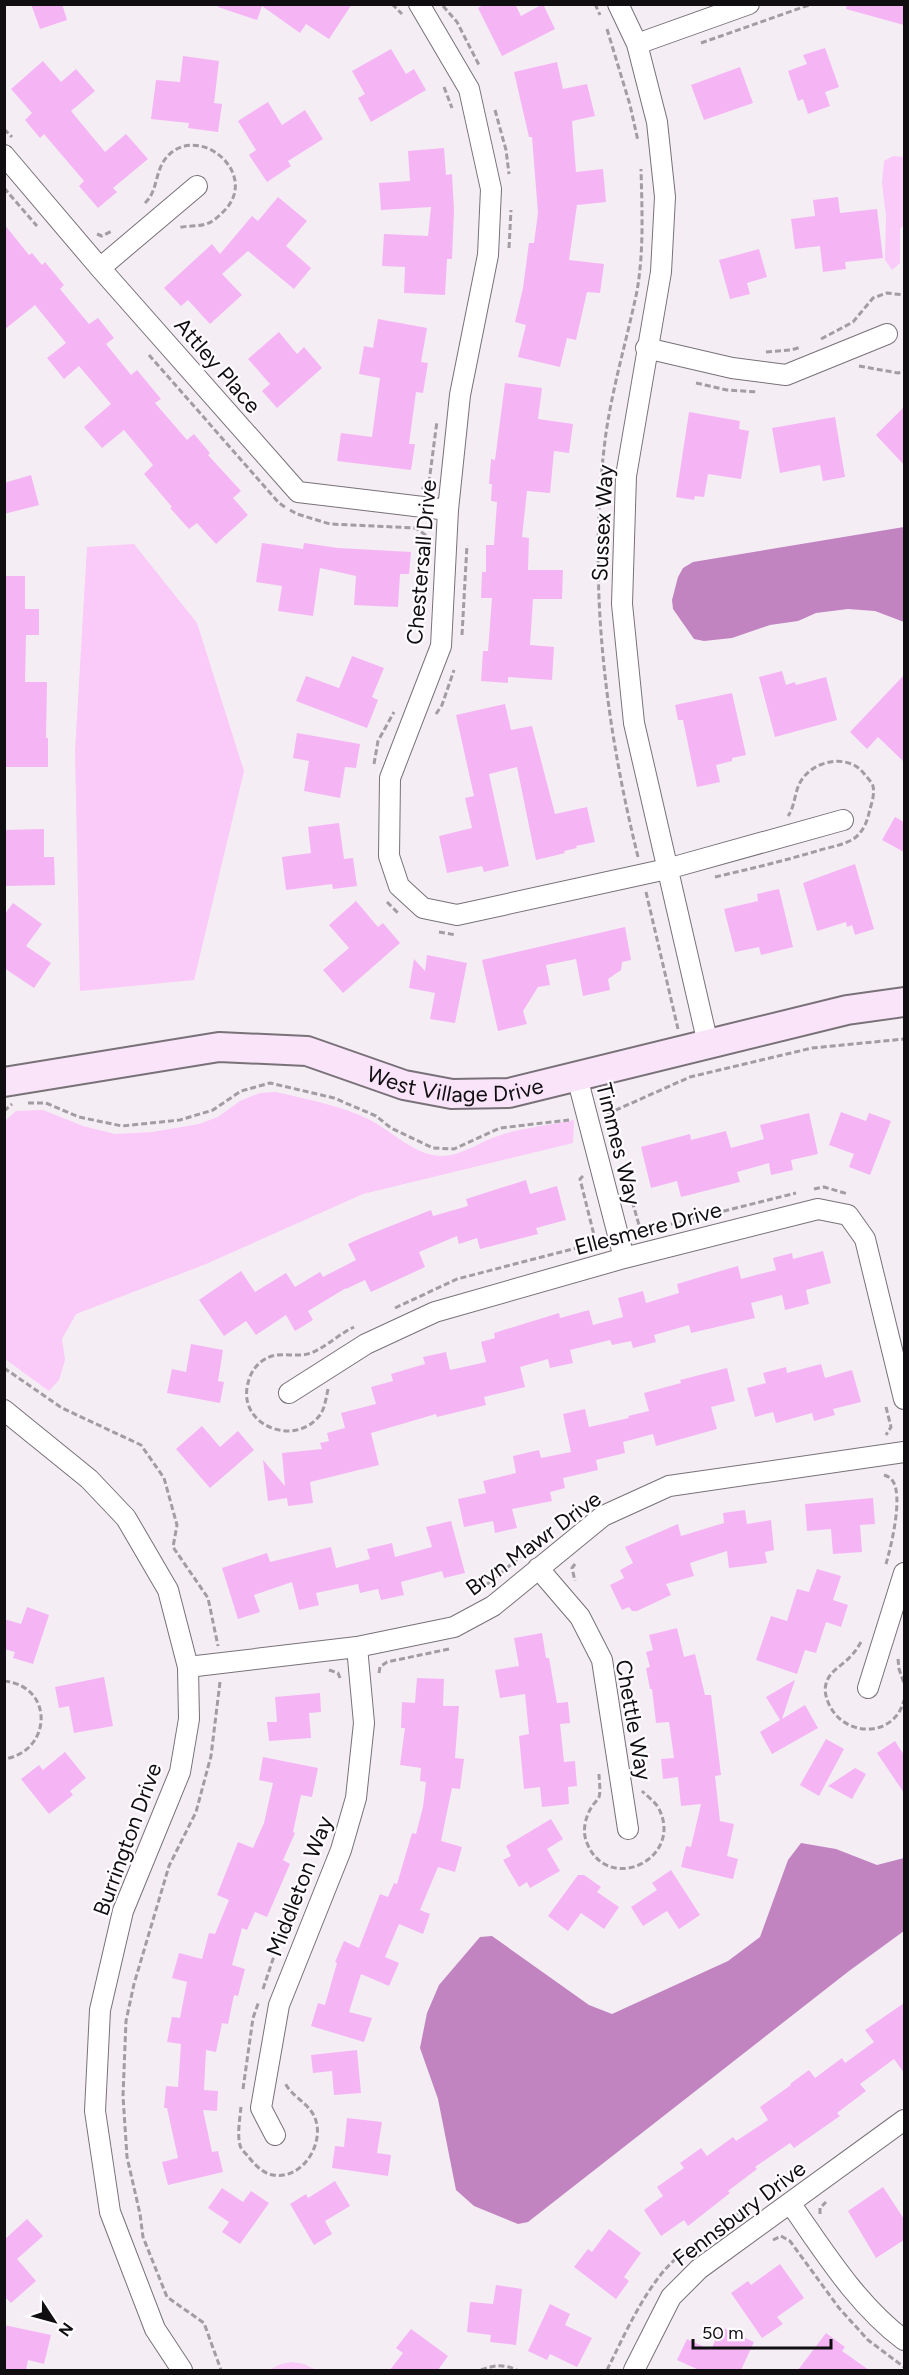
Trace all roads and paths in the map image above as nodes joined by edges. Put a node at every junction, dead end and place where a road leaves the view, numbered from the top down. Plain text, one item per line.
1 (392, 4) edge
2 (618, 4) edge
3 (749, 4) edge
4 (812, 4) edge
5 (411, 10) edge
6 (701, 43) dead end
7 (637, 44) junction
8 (441, 80) dead end
9 (453, 110) dead end
10 (4, 129) edge
11 (11, 150) edge
12 (197, 186) dead end
13 (4, 188) edge
14 (139, 208) dead end
15 (117, 227) dead end
16 (176, 228) dead end
17 (41, 231) dead end
18 (93, 233) dead end
19 (100, 268) junction
20 (904, 295) edge
21 (887, 333) dead end
22 (817, 340) dead end
23 (808, 344) dead end
24 (646, 348) junction
25 (147, 352) dead end
26 (763, 352) dead end
27 (438, 413) dead end
28 (421, 489) dead end
29 (448, 510) junction
30 (428, 548) dead end
31 (395, 709) dead end
32 (372, 772) dead end
33 (843, 820) dead end
34 (667, 869) junction
35 (385, 899) dead end
36 (407, 920) dead end
37 (434, 931) dead end
38 (463, 934) dead end
39 (904, 1002) edge
40 (904, 1039) edge
41 (708, 1044) junction
42 (577, 1077) junction
43 (9, 1093) edge
44 (24, 1103) dead end
45 (4, 1111) edge
46 (588, 1120) junction
47 (596, 1243) dead end
48 (624, 1258) junction
49 (393, 1309) dead end
50 (363, 1323) dead end
51 (335, 1384) dead end
52 (289, 1393) dead end
53 (895, 1402) edge
54 (4, 1410) edge
55 (875, 1436) dead end
56 (904, 1452) edge
57 (873, 1475) dead end
58 (544, 1538) dead end
59 (578, 1559) dead end
60 (538, 1568) junction
61 (884, 1571) dead end
62 (904, 1573) edge
63 (580, 1587) dead end
64 (483, 1588) dead end
65 (864, 1634) dead end
66 (357, 1647) junction
67 (451, 1648) dead end
68 (898, 1656) dead end
69 (188, 1667) junction
70 (378, 1674) dead end
71 (4, 1681) edge
72 (904, 1683) edge
73 (868, 1688) dead end
74 (904, 1700) edge
75 (4, 1759) edge
76 (599, 1766) dead end
77 (640, 1789) dead end
78 (628, 1829) dead end
79 (904, 2120) edge
80 (275, 2135) dead end
81 (790, 2203) junction
82 (770, 2241) dead end
83 (904, 2340) edge
84 (904, 2367) edge
85 (182, 2370) edge
86 (481, 2370) edge
87 (517, 2370) edge
88 (633, 2370) edge

1 - 5 path
2 - 7 street, Sussex Way
3 - 7 street
4 - 6 path
5 - 29 street, Chestersall Drive
7 - 24 street, Sussex Way
8 - 9 path
10 - 11 path
11 - 19 street, Attley Place
12 - 19 street
13 - 17 path
14 - 16 path
15 - 18 path
19 - 29 street, Attley Place
20 - 22 path
21 - 24 street
23 - 26 path
24 - 34 street, Sussex Way
25 - 30 path
27 - 28 path
29 - 34 street, Chestersall Drive
31 - 32 path
33 - 34 street, Chestersall Drive
34 - 41 street, Sussex Way
35 - 36 path
37 - 38 path
39 - 41 street, West Village Drive
40 - 46 path
41 - 42 street, West Village Drive
42 - 43 street, West Village Drive
42 - 46 street, Timmes Way
43 - 45 path
44 - 46 path
46 - 48 street, Timmes Way
47 - 49 path
48 - 52 street, Ellesmere Drive
48 - 53 street, Ellesmere Drive
50 - 51 path
53 - 55 path
54 - 69 street, Burrington Drive
56 - 60 street, Bryn Mawr Drive
57 - 61 path
58 - 64 path
59 - 63 path
60 - 66 street, Bryn Mawr Drive
60 - 78 street, Chettle Way
62 - 73 street
65 - 74 path
66 - 69 street, Bryn Mawr Drive
66 - 80 street, Middleton Way
67 - 70 path
68 - 72 path
69 - 85 street, Burrington Drive
71 - 75 path
76 - 77 path
79 - 81 street, Fennsbury Drive
81 - 83 street
81 - 88 street, Fennsbury Drive
82 - 84 path
86 - 87 path

